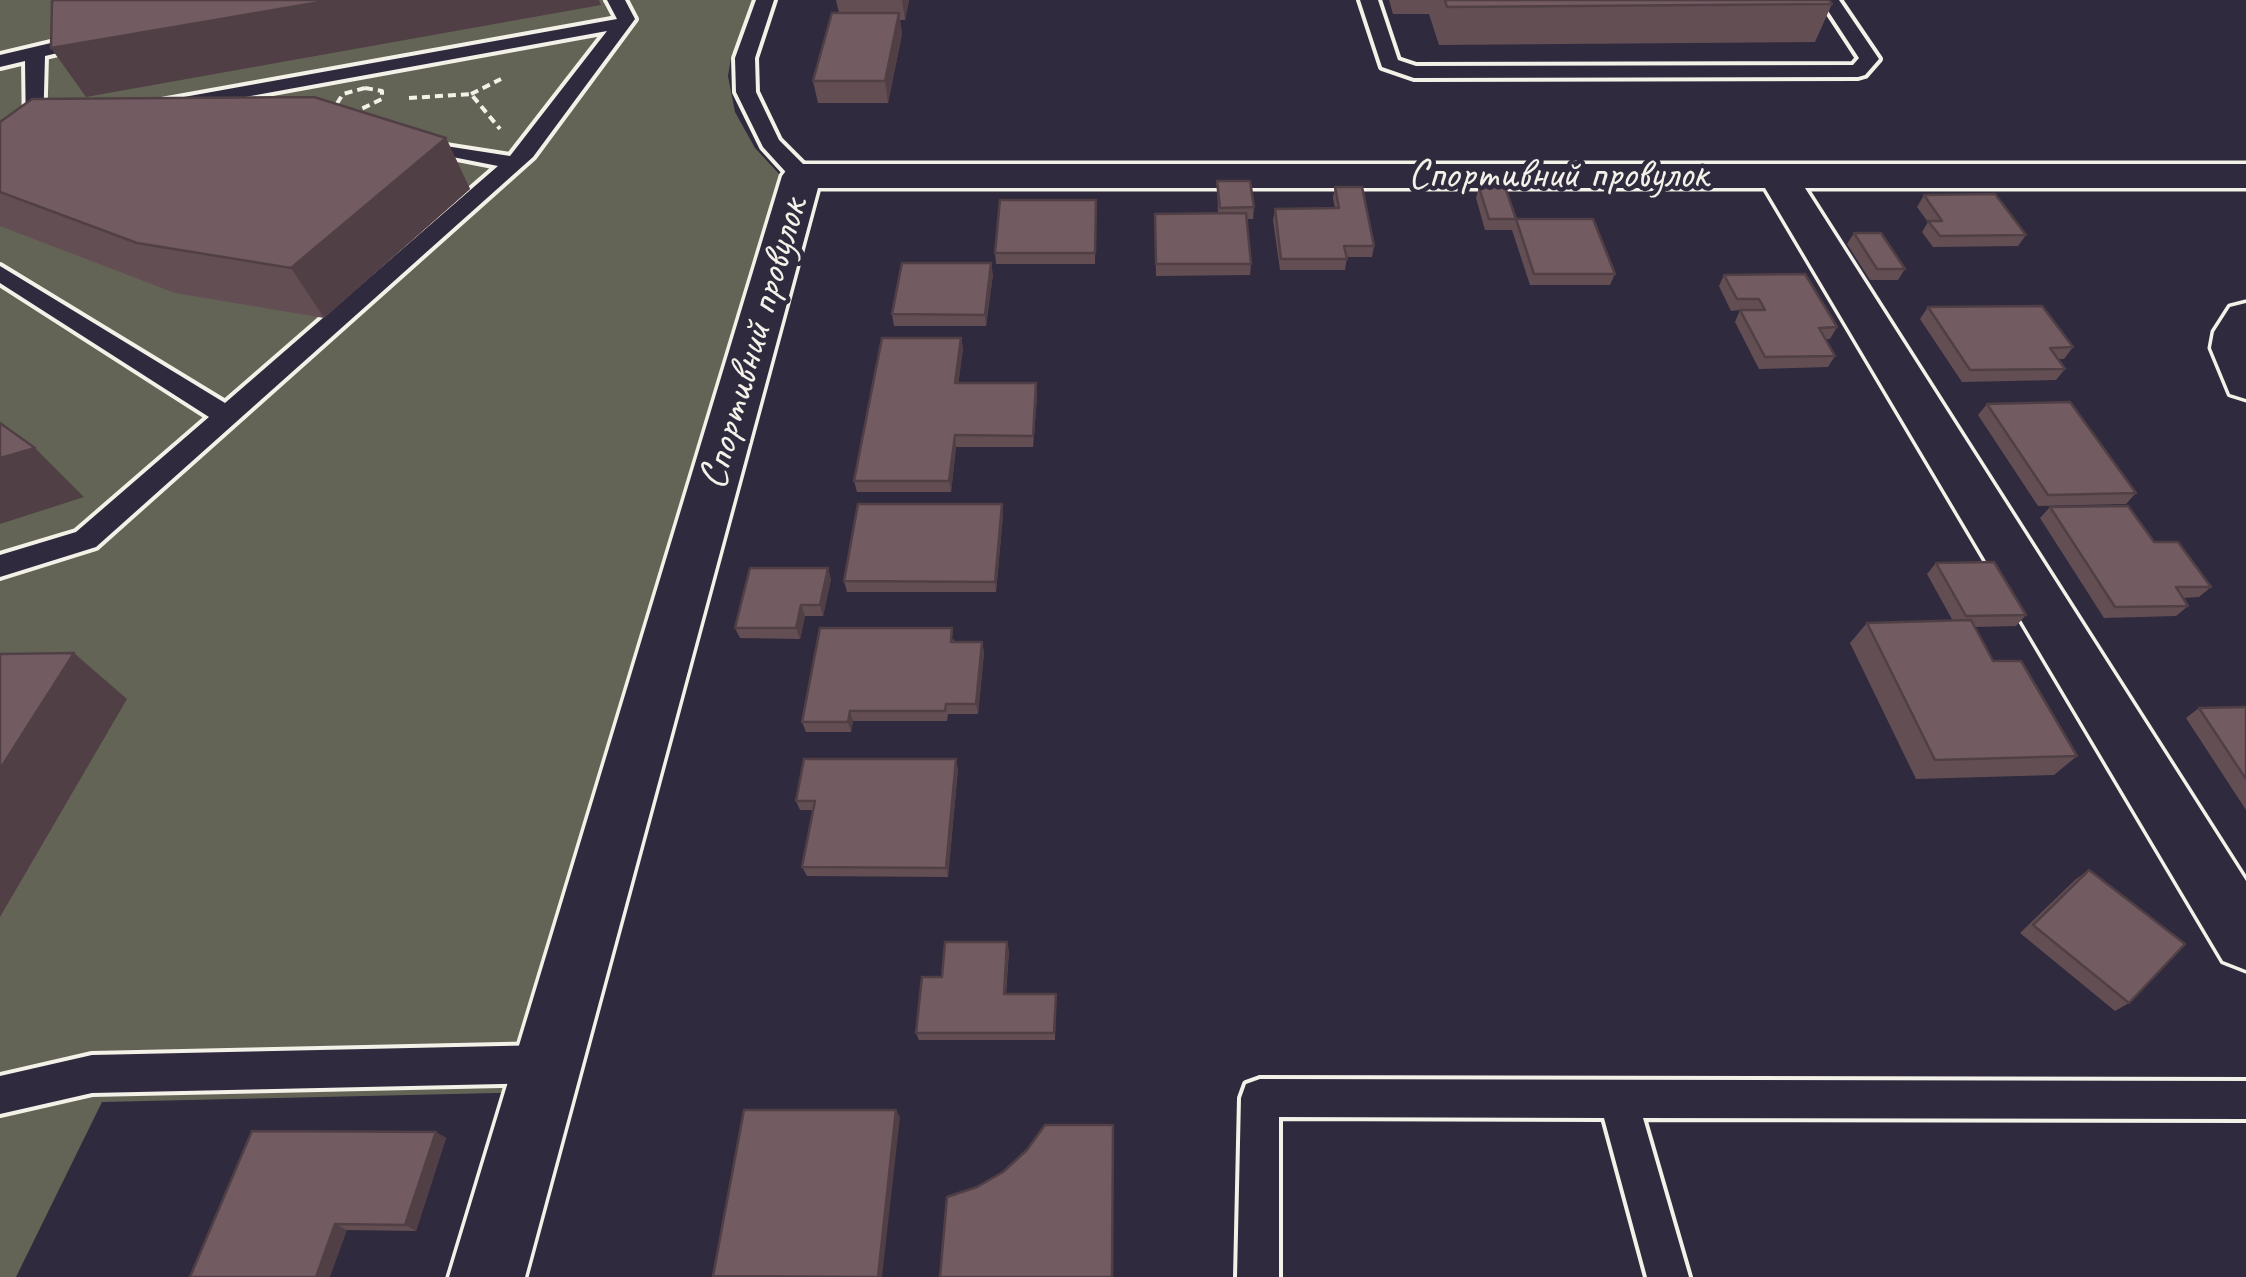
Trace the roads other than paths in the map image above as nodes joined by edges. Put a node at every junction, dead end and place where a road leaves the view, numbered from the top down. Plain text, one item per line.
1 (766, 0) edge
2 (1369, 0) edge
3 (1830, 0) edge
4 (620, 12) edge
5 (110, 34) edge
6 (34, 54) junction
7 (0, 61) edge
8 (183, 124) edge
9 (341, 132) edge
10 (11, 146) edge
11 (519, 159) junction
12 (802, 176) junction
13 (1778, 176) junction
14 (2246, 176) edge
15 (0, 274) edge
16 (2246, 318) edge
17 (2246, 382) edge
18 (227, 416) junction
19 (0, 566) edge
20 (2246, 940) edge
21 (547, 1064) junction
22 (0, 1095) edge
23 (1618, 1098) junction
24 (2246, 1100) edge
25 (487, 1277) edge
26 (1258, 1277) edge
27 (1668, 1277) edge

1 - 12 lane
2 - 3 lane
4 - 8 lane
4 - 11 lane
5 - 6 lane
6 - 7 lane
6 - 10 lane
9 - 11 lane
11 - 18 lane
12 - 13 street, Спортивний провулок
12 - 21 street, Спортивний провулок
13 - 14 street, Спортивний провулок
13 - 20 street
15 - 18 lane
16 - 17 street
18 - 19 lane
21 - 22 lane
21 - 25 street, Спортивний провулок
23 - 24 lane
23 - 26 lane
23 - 27 lane

